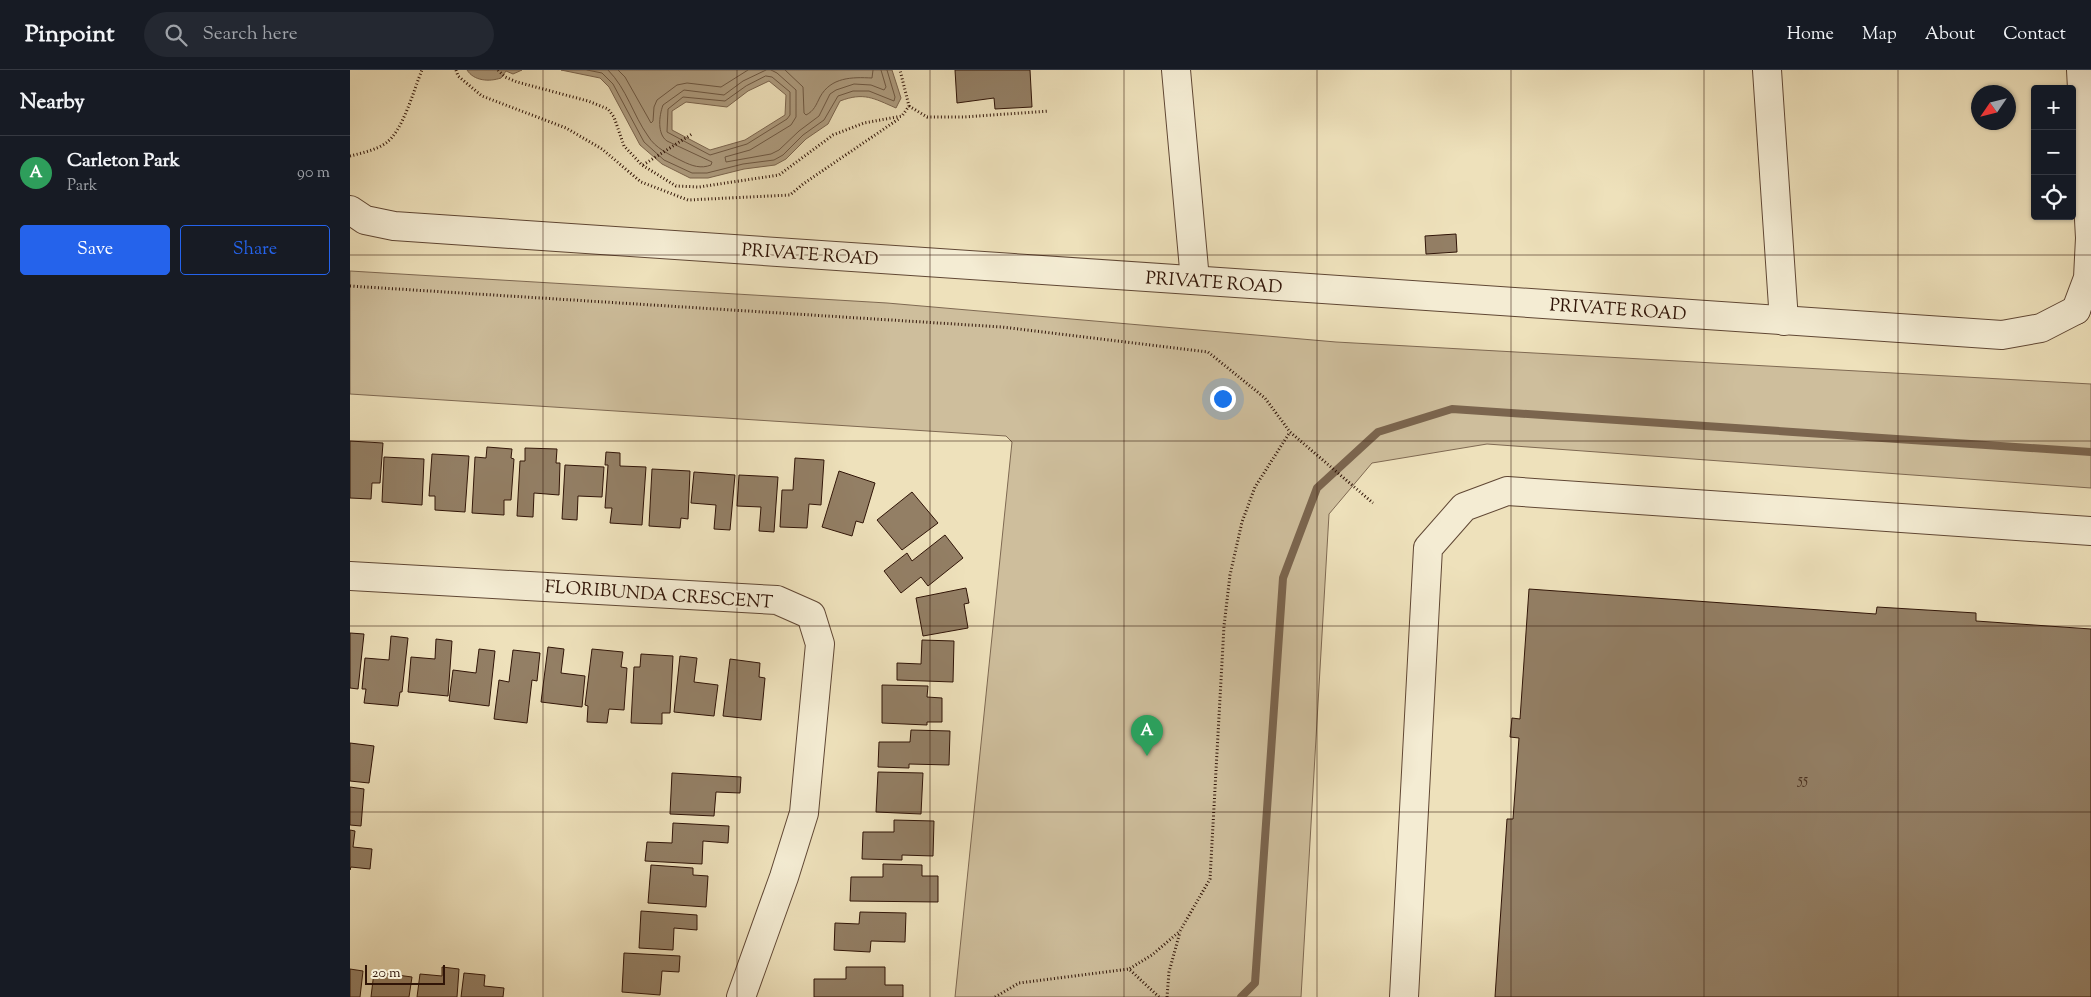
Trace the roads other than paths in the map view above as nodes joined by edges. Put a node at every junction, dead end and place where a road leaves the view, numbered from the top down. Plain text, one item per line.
1 (1176, 70) edge
2 (1766, 70) edge
3 (2081, 70) edge
4 (350, 210) edge
5 (1195, 280) junction
6 (2084, 315) edge
7 (1784, 320) junction
8 (2091, 531) edge
9 (350, 576) edge
10 (741, 997) edge
11 (1404, 997) edge

1 - 5 street
2 - 7 street
3 - 6 street
4 - 5 street, PRIVATE ROAD
5 - 7 street, PRIVATE ROAD
6 - 7 street, PRIVATE ROAD
8 - 11 street
9 - 10 street, FLORIBUNDA CRESCENT

